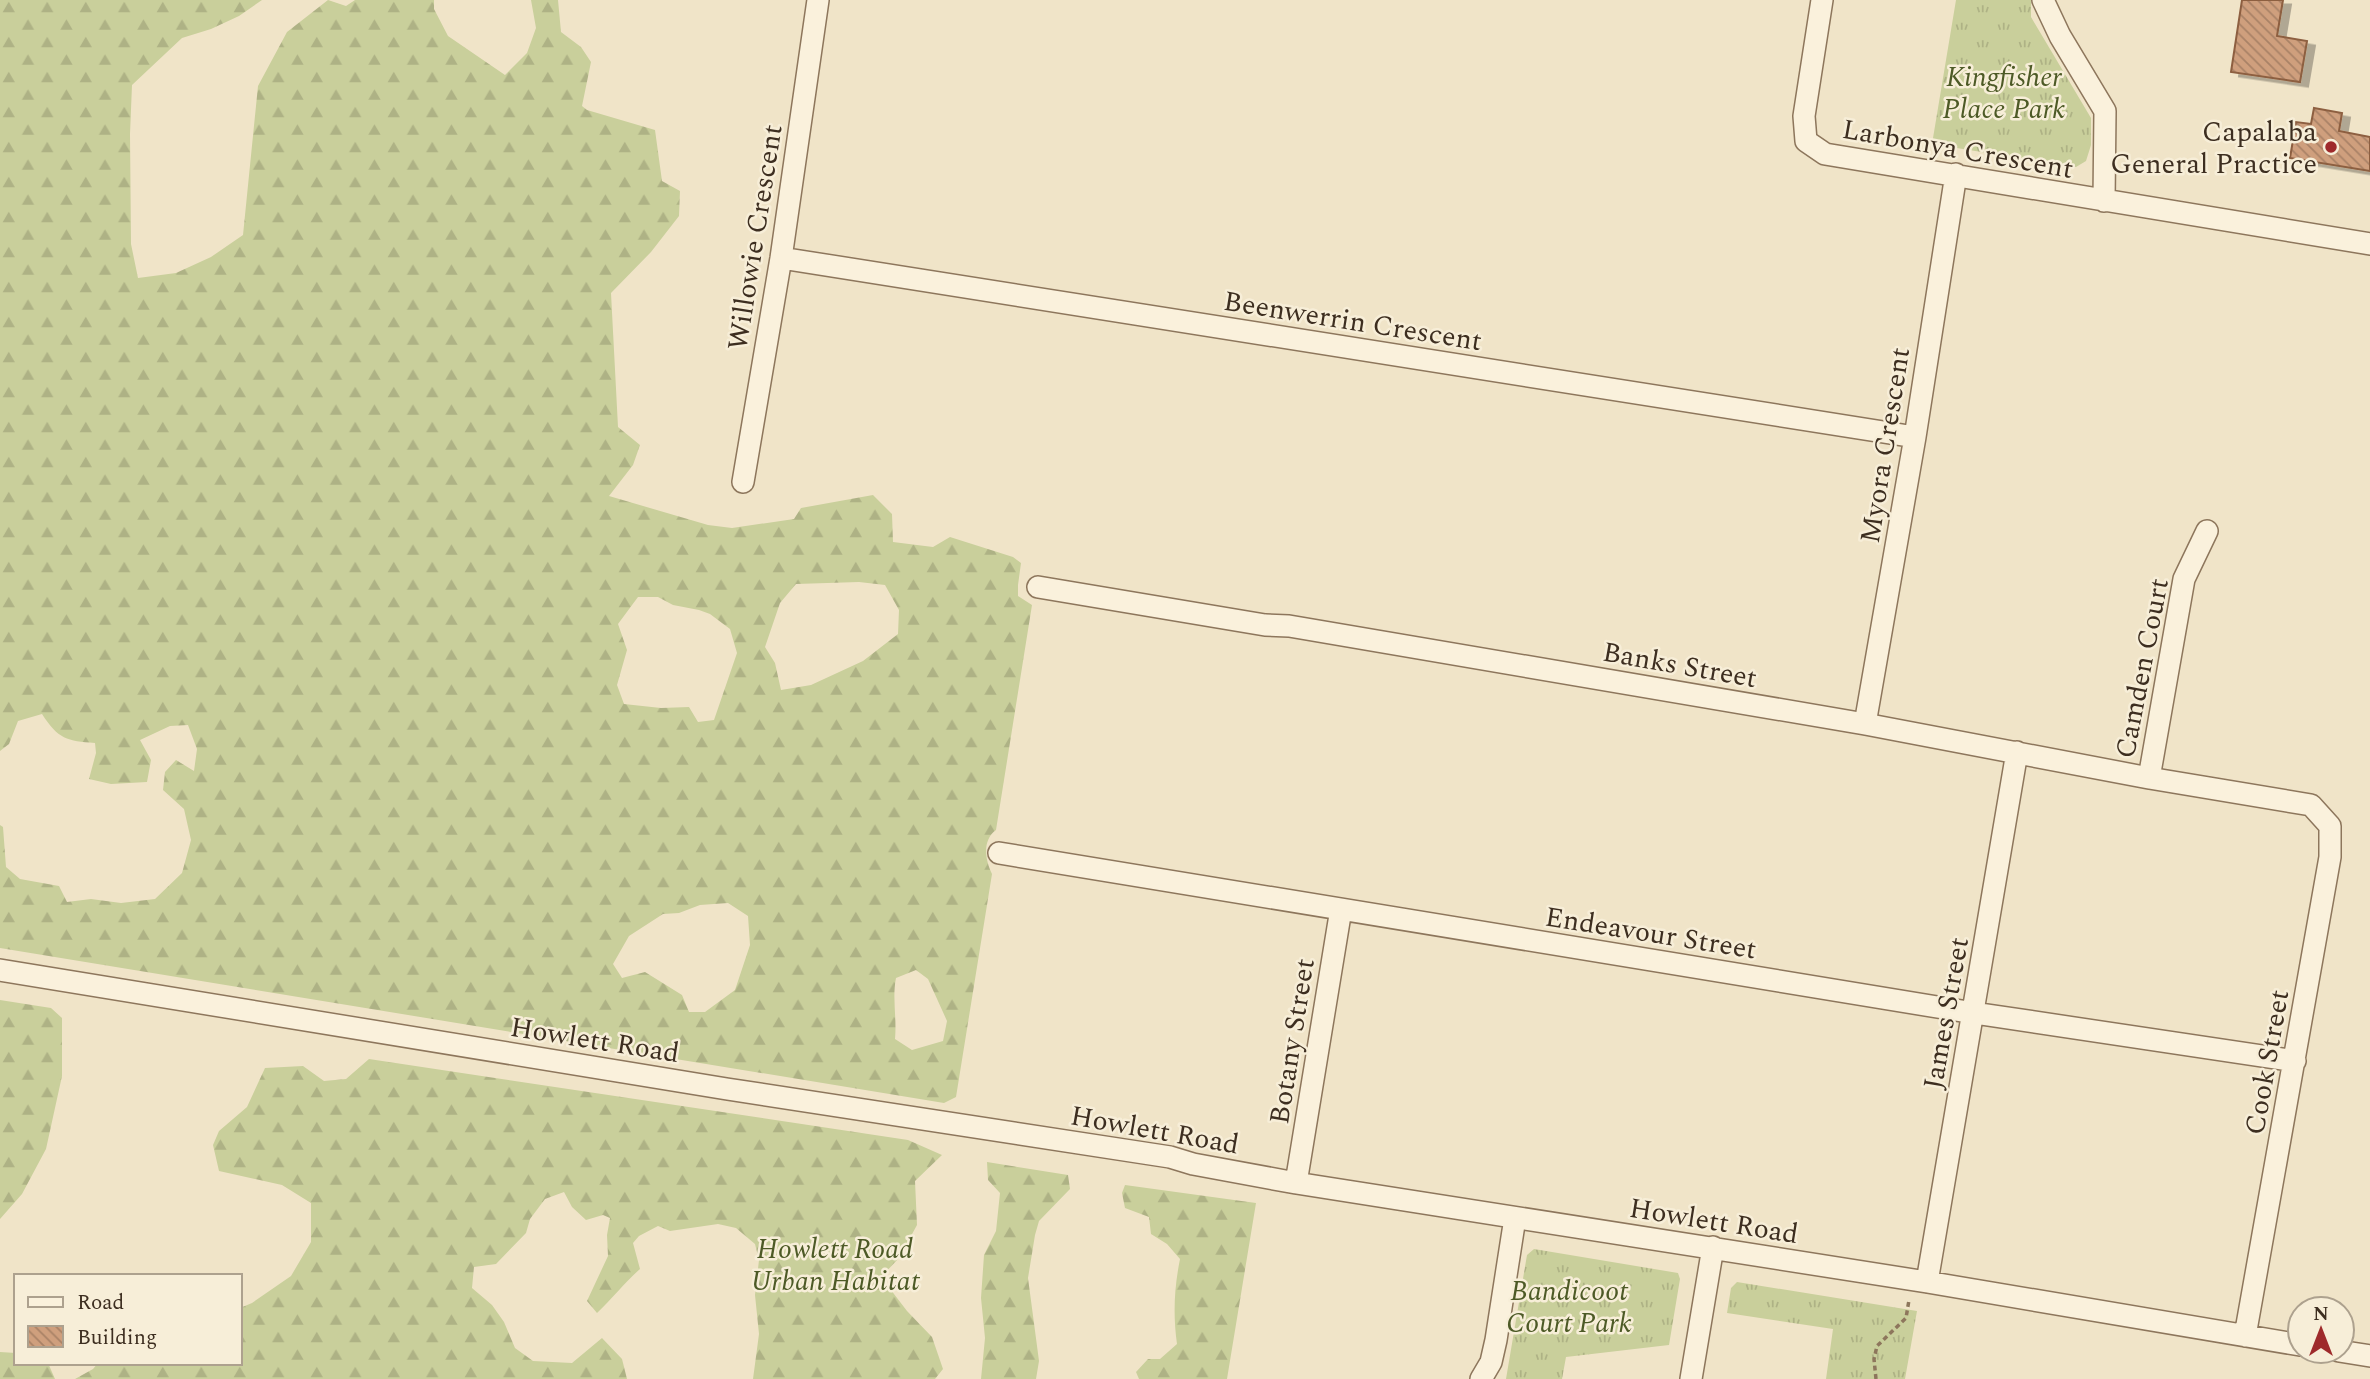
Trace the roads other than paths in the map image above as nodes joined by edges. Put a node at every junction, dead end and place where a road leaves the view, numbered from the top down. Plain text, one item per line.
1 (818, 0) edge
2 (1822, 0) edge
3 (2043, 0) edge
4 (1956, 174) junction
5 (2104, 201) junction
6 (2370, 244) edge
7 (781, 258) junction
8 (1915, 437) junction
9 (743, 482) dead end
10 (2207, 531) dead end
11 (1038, 587) dead end
12 (1865, 724) junction
13 (2017, 752) junction
14 (2149, 778) junction
15 (2311, 805) joint
16 (999, 853) dead end
17 (1341, 909) junction
18 (0, 970) edge
19 (1974, 1013) junction
20 (2295, 1061) junction
21 (1296, 1183) junction
22 (1515, 1218) junction
23 (1713, 1247) junction
24 (1920, 1281) junction
25 (2245, 1336) junction
26 (2286, 1343) edge
27 (1481, 1379) edge
28 (1691, 1379) edge

1 - 7 street, Willowie Crescent
2 - 4 street, Larbonya Crescent
3 - 5 street
4 - 5 street, Larbonya Crescent
4 - 8 street, Myora Crescent
5 - 6 street, Larbonya Crescent
7 - 8 street, Beenwerrin Crescent
7 - 9 street, Willowie Crescent
8 - 12 street, Myora Crescent
10 - 14 street, Camden Court
11 - 12 street, Banks Street
12 - 13 street, Banks Street
13 - 14 street, Banks Street
13 - 19 street, James Street
14 - 15 street, Banks Street
15 - 20 street, Cook Street
16 - 17 street, Endeavour Street
17 - 19 street, Endeavour Street
17 - 21 street, Botany Street
18 - 21 street, Howlett Road
19 - 20 street, Endeavour Street
19 - 24 street, James Street
20 - 25 street, Cook Street
21 - 22 street, Howlett Road
22 - 23 street, Howlett Road
22 - 27 street
23 - 24 street, Howlett Road
23 - 28 street
24 - 25 street, Howlett Road
25 - 26 street, Howlett Road

